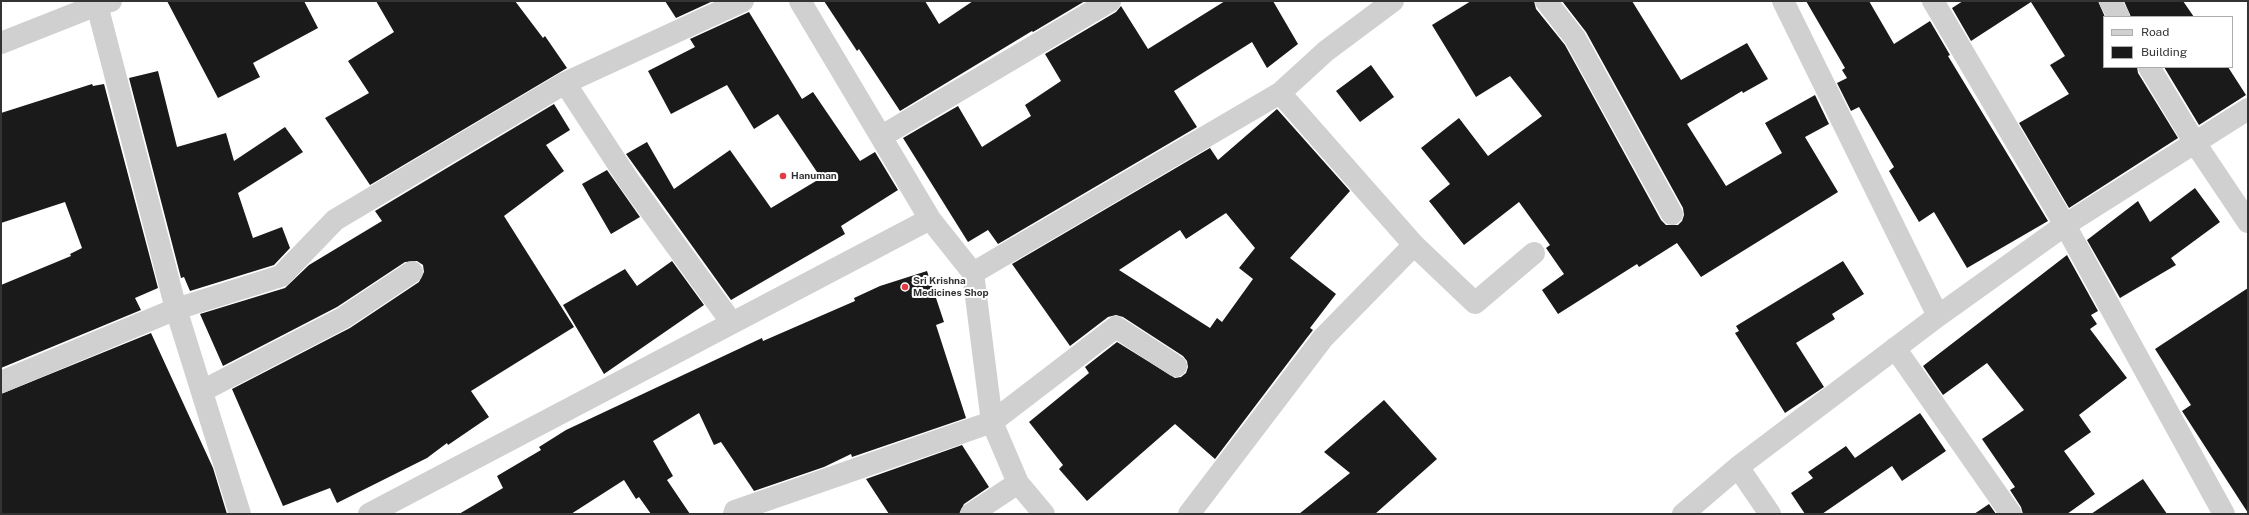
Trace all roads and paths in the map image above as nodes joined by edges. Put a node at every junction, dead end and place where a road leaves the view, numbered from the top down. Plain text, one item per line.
1 (743, 1) edge
2 (800, 1) edge
3 (1110, 1) edge
4 (1393, 1) edge
5 (1546, 1) edge
6 (1783, 1) edge
7 (1933, 1) edge
8 (2110, 1) edge
9 (104, 3) edge
10 (2118, 16) edge
11 (1, 44) edge
12 (2150, 68) edge
13 (565, 83) junction
14 (1280, 93) junction
15 (2248, 109) edge
16 (882, 136) junction
17 (2195, 143) junction
18 (1672, 214) dead end
19 (930, 219) junction
20 (2248, 222) edge
21 (2065, 225) junction
22 (1414, 245) junction
23 (1534, 252) dead end
24 (412, 272) dead end
25 (973, 273) junction
26 (176, 310) junction
27 (1938, 316) junction
28 (732, 323) junction
29 (1895, 348) junction
30 (1176, 366) dead end
31 (1, 382) edge
32 (202, 391) junction
33 (992, 422) junction
34 (1738, 467) junction
35 (1018, 483) junction
36 (240, 514) edge
37 (369, 514) edge
38 (734, 514) edge
39 (971, 514) edge
40 (1044, 514) edge
41 (1188, 514) edge
42 (1683, 514) edge
43 (1770, 514) edge
44 (2011, 514) edge
45 (2224, 514) edge

1 - 13 street
2 - 16 street
3 - 16 street
4 - 14 street
5 - 18 street
6 - 27 street
7 - 21 street
8 - 10 street
9 - 11 street
9 - 26 street
12 - 17 street
13 - 26 street
13 - 28 street
14 - 22 street
14 - 25 street
15 - 17 street
16 - 19 street
17 - 20 street
17 - 21 street
19 - 25 street
19 - 28 street
21 - 27 street
21 - 45 street
22 - 23 street
22 - 41 street
24 - 32 street
25 - 33 street
26 - 31 street
26 - 32 street
27 - 29 street
28 - 37 street
29 - 34 street
29 - 44 street
30 - 33 street
32 - 36 street
33 - 35 street
33 - 38 street
34 - 42 street
34 - 43 street
35 - 39 street
35 - 40 street

